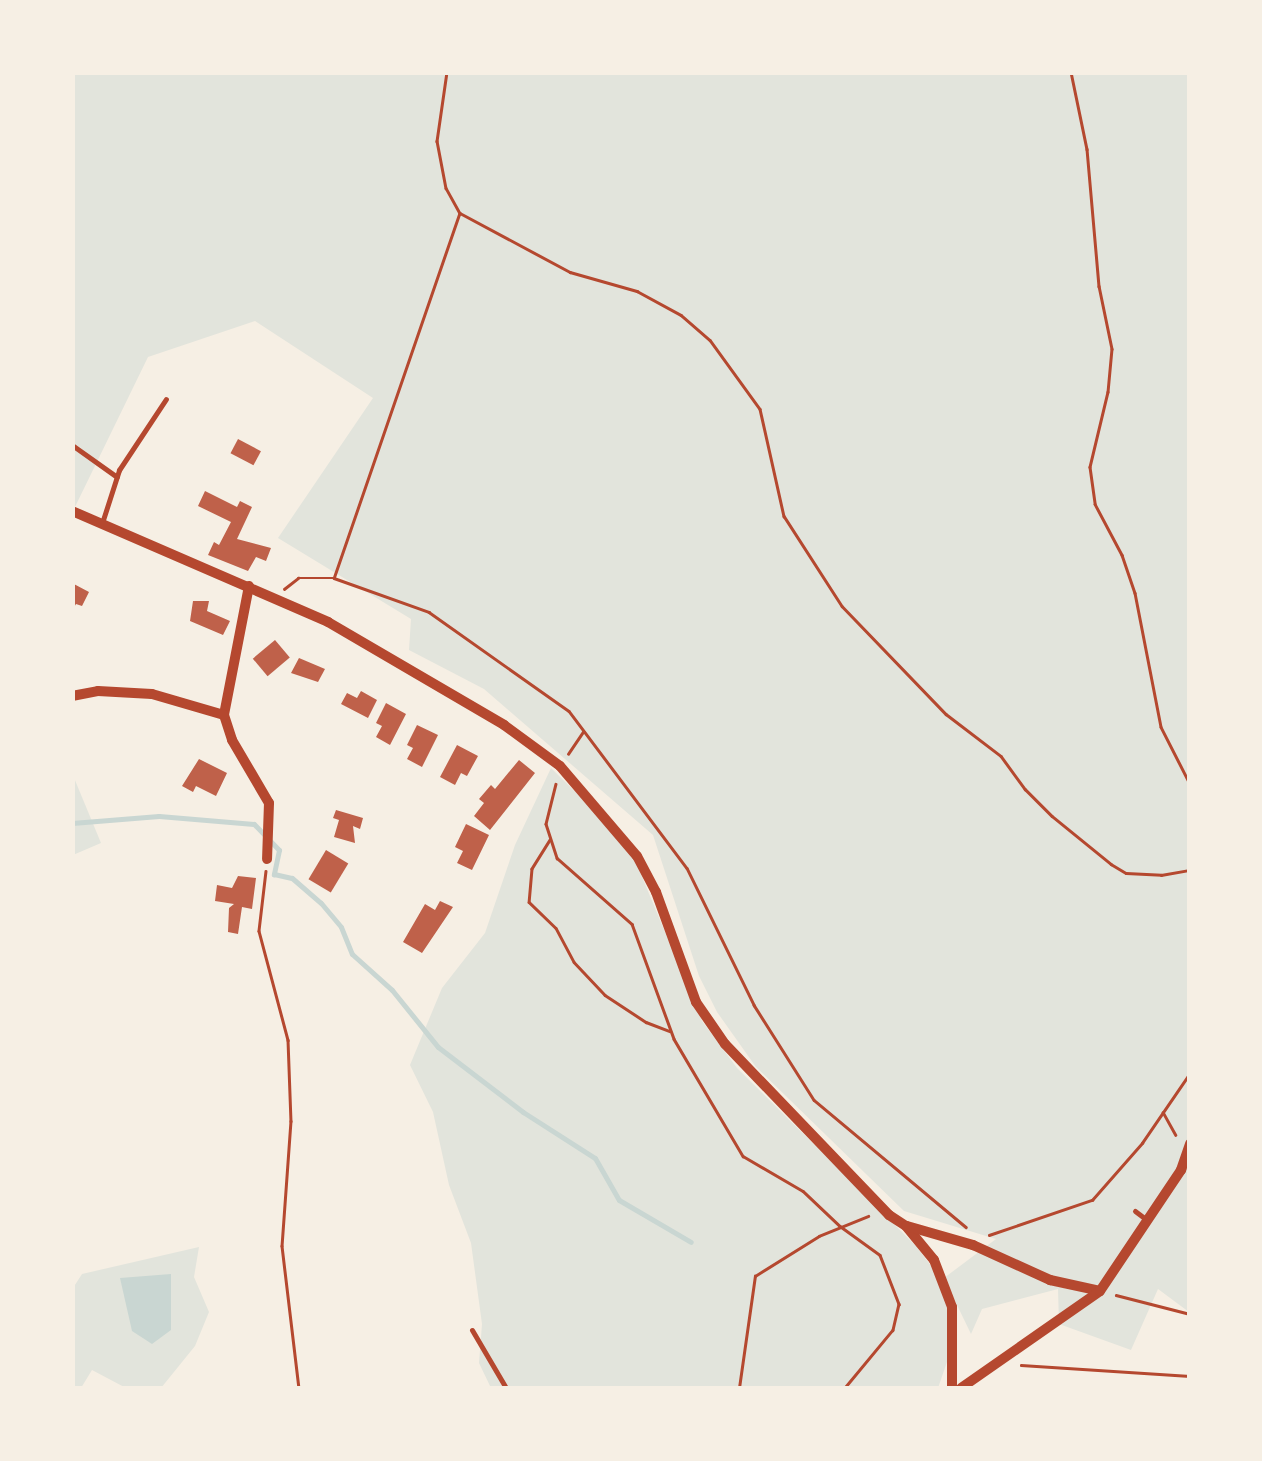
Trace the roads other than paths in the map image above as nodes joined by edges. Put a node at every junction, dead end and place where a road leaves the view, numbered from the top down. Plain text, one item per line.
1 (166, 399) dead end
2 (72, 445) edge
3 (117, 477) junction
4 (72, 510) edge
5 (102, 523) junction
6 (248, 586) junction
7 (72, 696) edge
8 (224, 715) junction
9 (268, 858) road end
10 (1186, 1143) edge
11 (1135, 1211) dead end
12 (1147, 1220) junction
13 (906, 1226) junction
14 (1100, 1291) junction
15 (472, 1330) dead end
16 (506, 1388) edge
17 (952, 1388) edge
18 (961, 1388) edge

1 - 3 lane
2 - 3 lane
3 - 5 lane
4 - 5 street
5 - 6 street
6 - 8 street
6 - 13 street
7 - 8 street
8 - 9 street
10 - 12 street
11 - 12 lane
12 - 14 street
13 - 14 street
13 - 17 street
14 - 18 street
15 - 16 lane

